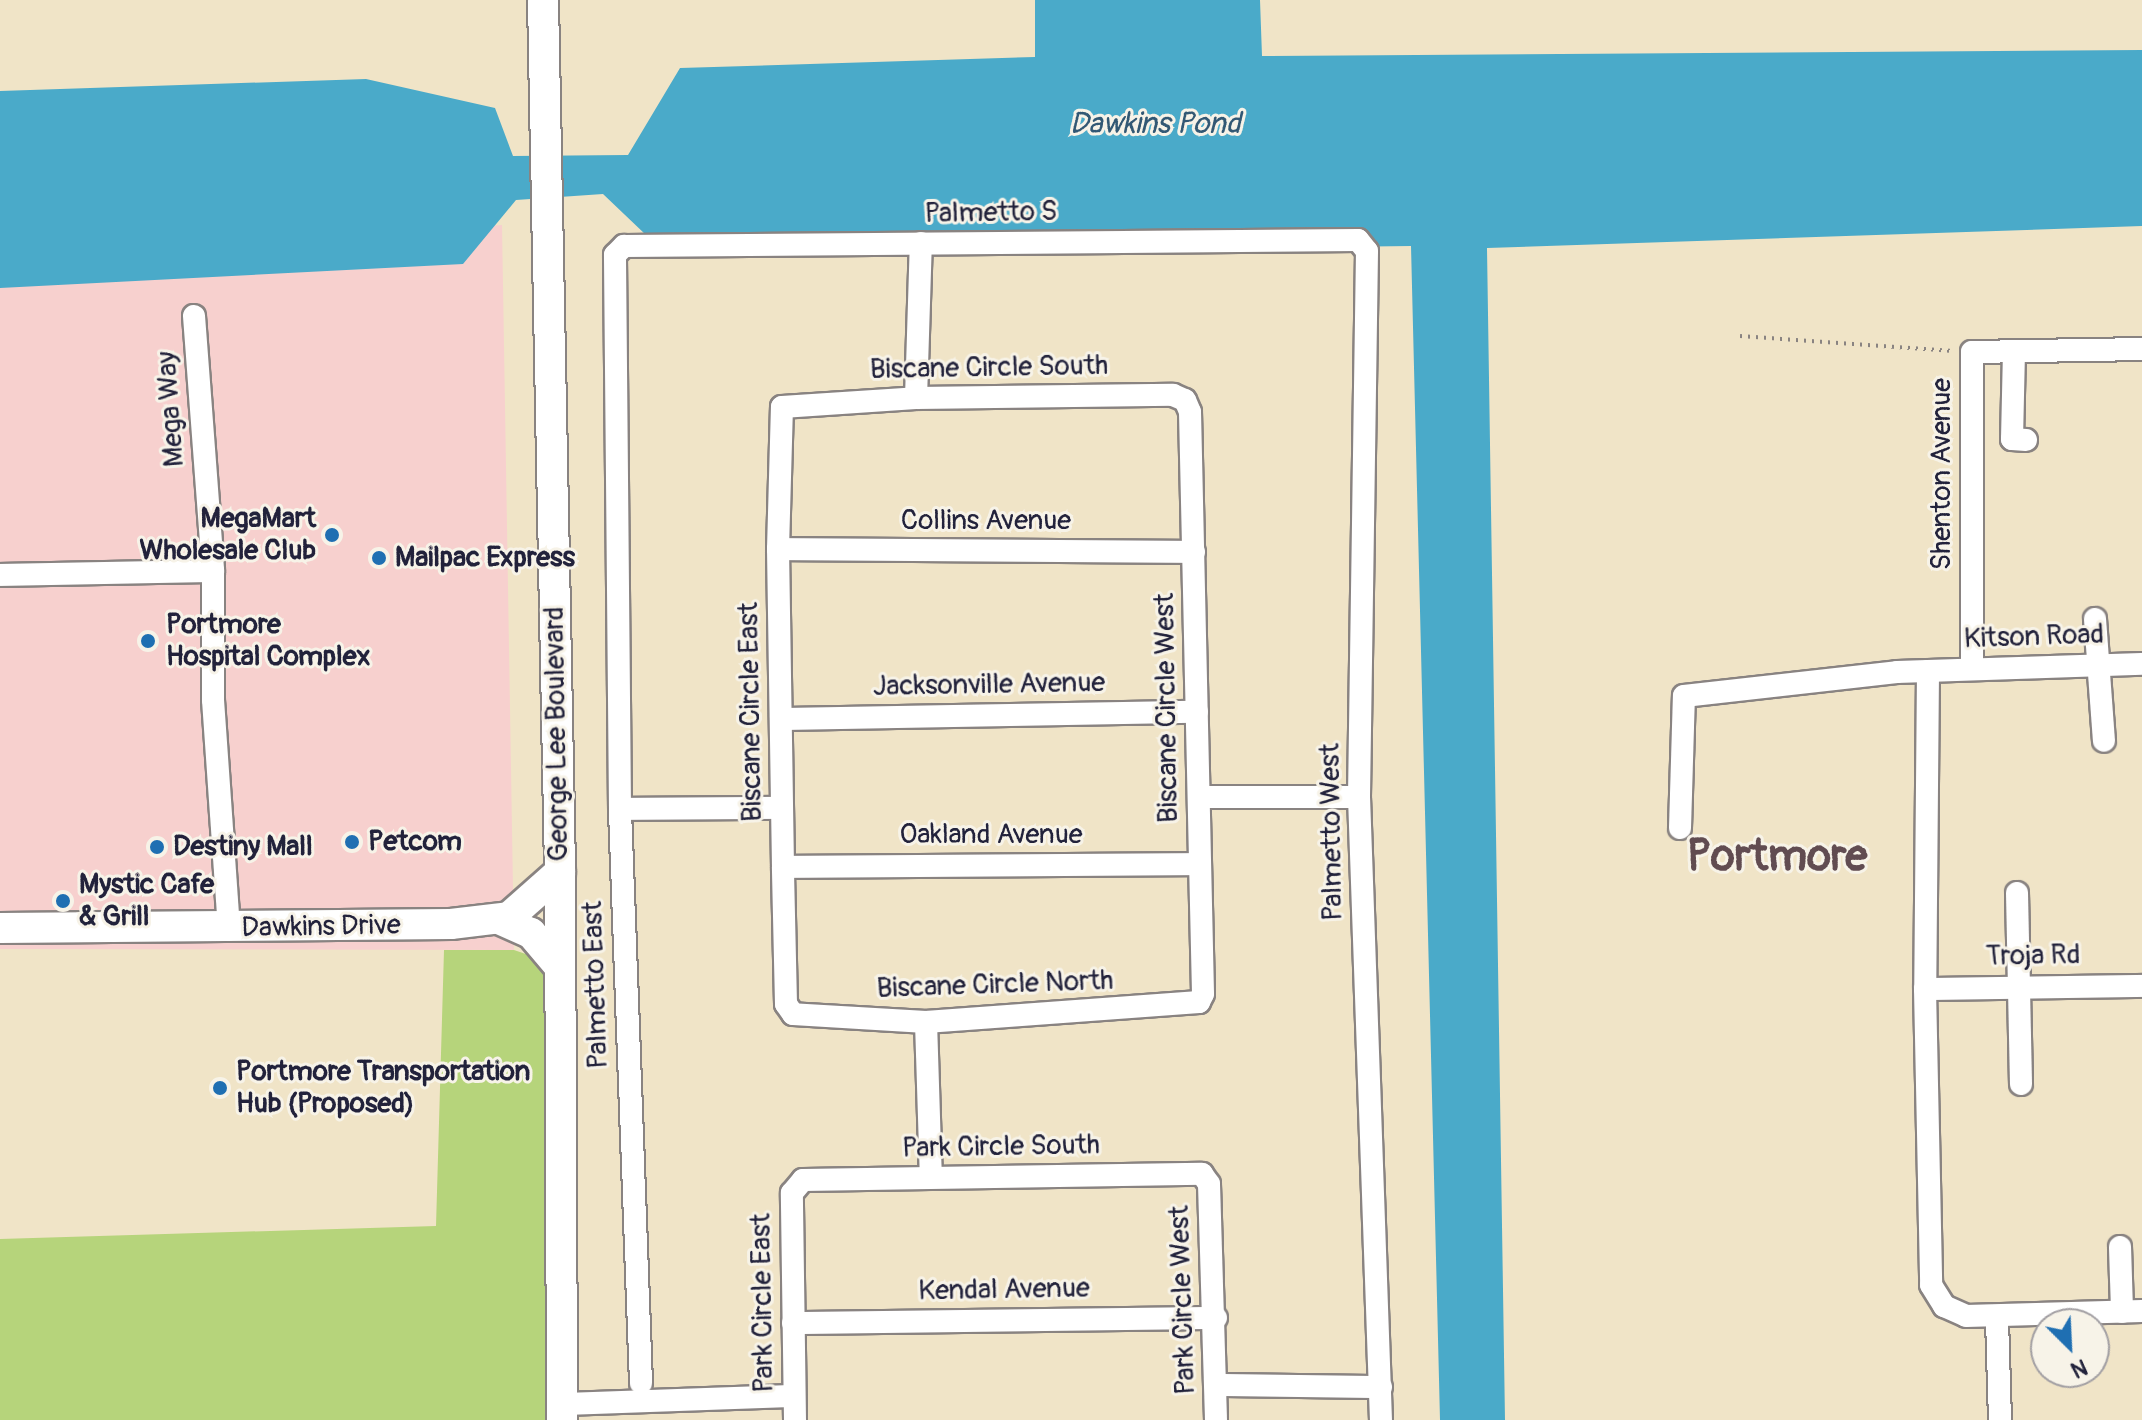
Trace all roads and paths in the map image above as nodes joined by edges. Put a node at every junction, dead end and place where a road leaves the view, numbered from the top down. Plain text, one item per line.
1 (543, 0) edge
2 (921, 243) junction
3 (1363, 243) joint
4 (618, 249) joint
5 (194, 316) dead end
6 (1740, 336) dead end
7 (2142, 349) edge
8 (2014, 351) junction
9 (1972, 352) junction
10 (916, 398) junction
11 (782, 407) joint
12 (1190, 412) joint
13 (2026, 440) dead end
14 (778, 549) junction
15 (1194, 552) junction
16 (213, 571) junction
17 (0, 575) edge
18 (2095, 619) dead end
19 (2097, 664) junction
20 (2142, 664) edge
21 (1972, 669) junction
22 (1928, 671) junction
23 (1197, 712) junction
24 (781, 719) junction
25 (2104, 741) dead end
26 (1199, 797) junction
27 (1359, 797) junction
28 (782, 808) junction
29 (620, 809) junction
30 (1680, 828) dead end
31 (1200, 864) junction
32 (783, 867) junction
33 (560, 872) junction
34 (2017, 893) dead end
35 (499, 919) junction
36 (0, 928) edge
37 (229, 929) junction
38 (624, 939) junction
39 (558, 952) junction
40 (2021, 984) junction
41 (2142, 986) edge
42 (1925, 989) junction
43 (1199, 1002) joint
44 (793, 1014) joint
45 (926, 1022) junction
46 (2021, 1084) dead end
47 (931, 1177) junction
48 (1207, 1178) joint
49 (796, 1185) joint
50 (2120, 1247) dead end
51 (2132, 1312) edge
52 (1216, 1318) junction
53 (1997, 1319) junction
54 (793, 1323) junction
55 (641, 1383) dead end
56 (1216, 1385) junction
57 (1381, 1387) junction
58 (794, 1396) junction
59 (562, 1412) edge
60 (795, 1420) edge
61 (1216, 1420) edge
62 (1381, 1420) edge
63 (2000, 1420) edge

1 - 33 main road, George Lee Boulevard
2 - 3 street, Palmetto S
2 - 4 street, Palmetto S
2 - 10 street
3 - 27 street, Palmetto West
4 - 29 street, Palmetto East
5 - 16 street, Mega Way
6 - 9 path
7 - 8 street, Shenton Avenue
8 - 9 street, Shenton Avenue
8 - 13 street
9 - 21 street, Shenton Avenue
10 - 11 street, Biscane Circle South
10 - 12 street, Biscane Circle South
11 - 14 street, Biscane Circle East
12 - 15 street, Biscane Circle West
14 - 15 street, Collins Avenue
14 - 24 street, Biscane Circle East
15 - 23 street, Biscane Circle West
16 - 17 street
16 - 37 street, Mega Way
18 - 19 street
19 - 20 street, Kitson Road
19 - 21 street, Kitson Road
19 - 25 street
21 - 22 street, Kitson Road
22 - 30 street, Kitson Road
22 - 42 street
23 - 24 street, Jacksonville Avenue
23 - 26 street, Biscane Circle West
24 - 28 street, Biscane Circle East
26 - 27 street
26 - 31 street, Biscane Circle West
27 - 57 street, Palmetto West
28 - 29 street
28 - 32 street, Biscane Circle East
29 - 38 street, Palmetto East
31 - 32 street, Oakland Avenue
31 - 43 street, Biscane Circle West
32 - 44 street, Biscane Circle East
33 - 35 main road, Dawkins Drive
33 - 39 main road, George Lee Boulevard
34 - 40 street
35 - 37 main road, Dawkins Drive
35 - 39 main road, Dawkins Drive
36 - 37 main road, Dawkins Drive
38 - 39 path
38 - 55 street, Palmetto East
39 - 59 main road, George Lee Boulevard
40 - 41 street, Troja Rd
40 - 42 street, Troja Rd
40 - 46 street
42 - 53 street
43 - 45 street, Biscane Circle North
44 - 45 street, Biscane Circle North
45 - 47 street
47 - 48 street, Park Circle South
47 - 49 street, Park Circle South
48 - 52 street, Park Circle West
49 - 54 street, Park Circle East
50 - 51 street
51 - 53 street
52 - 54 street, Kendal Avenue
52 - 56 street, Park Circle West
53 - 63 street
54 - 58 street, Park Circle East
56 - 57 street
56 - 61 street, Park Circle West
57 - 62 street, Palmetto West
58 - 59 street
58 - 60 street, Park Circle East

